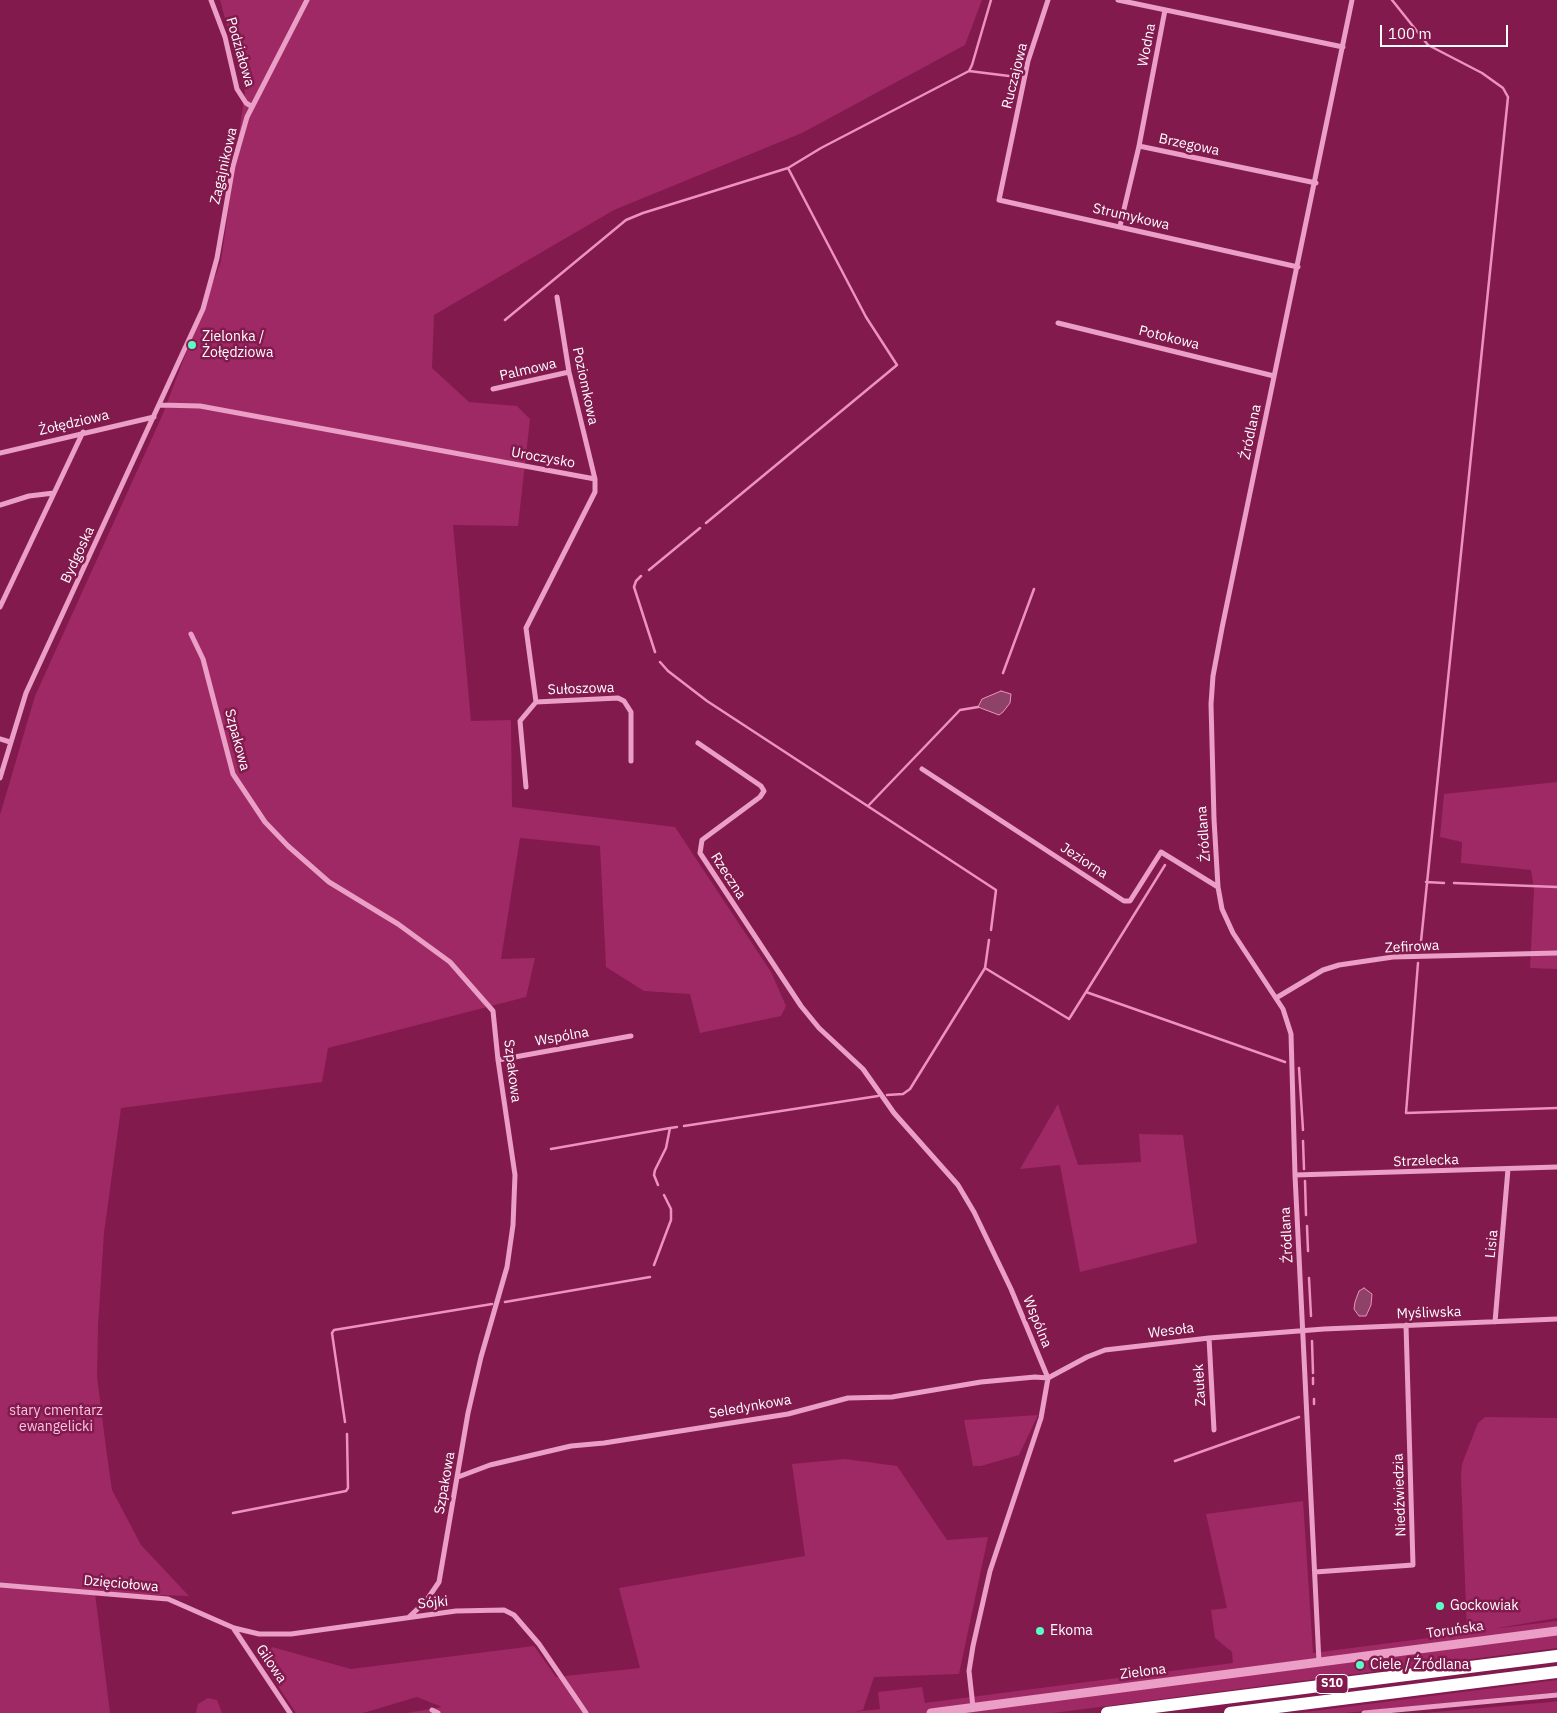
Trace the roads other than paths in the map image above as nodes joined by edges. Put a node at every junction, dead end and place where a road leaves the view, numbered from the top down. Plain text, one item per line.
1 (210, 0) edge
2 (307, 0) edge
3 (1048, 0) edge
4 (1118, 0) edge
5 (1352, 0) edge
6 (1165, 10) junction
7 (1343, 47) junction
8 (251, 106) junction
9 (1139, 146) junction
10 (1008, 158) joint
11 (1316, 183) junction
12 (1120, 226) junction
13 (1298, 267) junction
14 (557, 297) dead end
15 (1058, 323) dead end
16 (188, 346) joint
17 (569, 372) junction
18 (1274, 376) junction
19 (493, 389) dead end
20 (160, 405) junction
21 (154, 416) junction
22 (83, 432) junction
23 (0, 453) edge
24 (595, 479) junction
25 (54, 493) junction
26 (0, 505) edge
27 (0, 607) edge
28 (191, 634) dead end
29 (536, 702) junction
30 (0, 739) edge
31 (10, 742) junction
32 (698, 743) dead end
33 (631, 761) dead end
34 (922, 769) dead end
35 (0, 778) edge
36 (526, 787) dead end
37 (1218, 887) junction
38 (1557, 953) edge
39 (1276, 998) junction
40 (801, 1006) joint
41 (631, 1036) dead end
42 (498, 1060) junction
43 (1557, 1167) edge
44 (1508, 1169) junction
45 (1295, 1175) junction
46 (1557, 1319) edge
47 (1495, 1322) junction
48 (1406, 1325) junction
49 (1303, 1330) junction
50 (1210, 1338) junction
51 (1048, 1378) junction
52 (1214, 1430) dead end
53 (458, 1477) junction
54 (1315, 1572) junction
55 (0, 1584) edge
56 (409, 1617) junction
57 (234, 1628) junction
58 (1557, 1630) edge
59 (1557, 1656) edge
60 (1358, 1657) joint
61 (1319, 1662) junction
62 (1557, 1672) edge
63 (1557, 1695) edge
64 (973, 1707) junction
65 (432, 1710) dead end
66 (290, 1713) edge
67 (438, 1713) edge
68 (586, 1713) edge
69 (931, 1713) edge
70 (1107, 1713) edge
71 (1230, 1713) edge
72 (1364, 1713) edge

1 - 8 street, Podziałowa
2 - 8 street, Zagajnikowa
3 - 10 street, Ruczajowa
4 - 6 street
5 - 7 street, Źródlana
6 - 7 street, Wodna
6 - 9 street, Wodna
7 - 11 street, Źródlana
8 - 16 street, Zagajnikowa
9 - 11 street, Brzegowa
9 - 12 street, Brzegowa
10 - 12 street, Strumykowa
11 - 13 street, Źródlana
12 - 13 street, Strumykowa
13 - 18 street, Źródlana
14 - 17 street, Poziomkowa
15 - 18 street, Potokowa
16 - 20 street, Bydgoska
17 - 19 street, Palmowa
17 - 24 street, Poziomkowa
18 - 37 street, Źródlana
20 - 21 street, Bydgoska
20 - 24 street, Uroczysko
21 - 22 street, Żołędziowa
21 - 31 street, Bydgoska
22 - 23 street, Żołędziowa
22 - 25 street
24 - 29 street
25 - 26 street
25 - 27 street
28 - 42 street, Szpakowa
29 - 33 street, Sułoszowa
29 - 36 street
30 - 31 street
31 - 35 street, Bydgoska
32 - 40 street, Rzeczna
34 - 37 street, Jeziorna
37 - 39 street, Źródlana
38 - 39 street, Zefirowa
39 - 45 street, Źródlana
40 - 51 street, Wspólna
41 - 42 street, Wspólna
42 - 53 street, Szpakowa
43 - 44 street, Strzelecka
44 - 45 street, Strzelecka
44 - 47 street, Lisia
45 - 49 street, Źródlana
46 - 47 street, Myśliwska
47 - 48 street, Myśliwska
48 - 49 street, Myśliwska
48 - 54 street, Niedźwiedzia
49 - 50 street, Wesoła
49 - 54 street, Źródlana
50 - 51 street, Wesoła
50 - 52 street, Zaułek
51 - 53 street, Seledynkowa
51 - 64 street
53 - 56 street, Szpakowa
54 - 61 street, Źródlana
55 - 57 street, Dzięciołowa
56 - 57 street, Sójki
56 - 68 street, Sójki
57 - 66 street, Gilowa
58 - 60 street, Toruńska
59 - 70 highway, S10
60 - 61 street, Zielona
61 - 64 street, Zielona
62 - 71 highway, S10
63 - 72 street
64 - 69 street, Zielona
65 - 67 street

